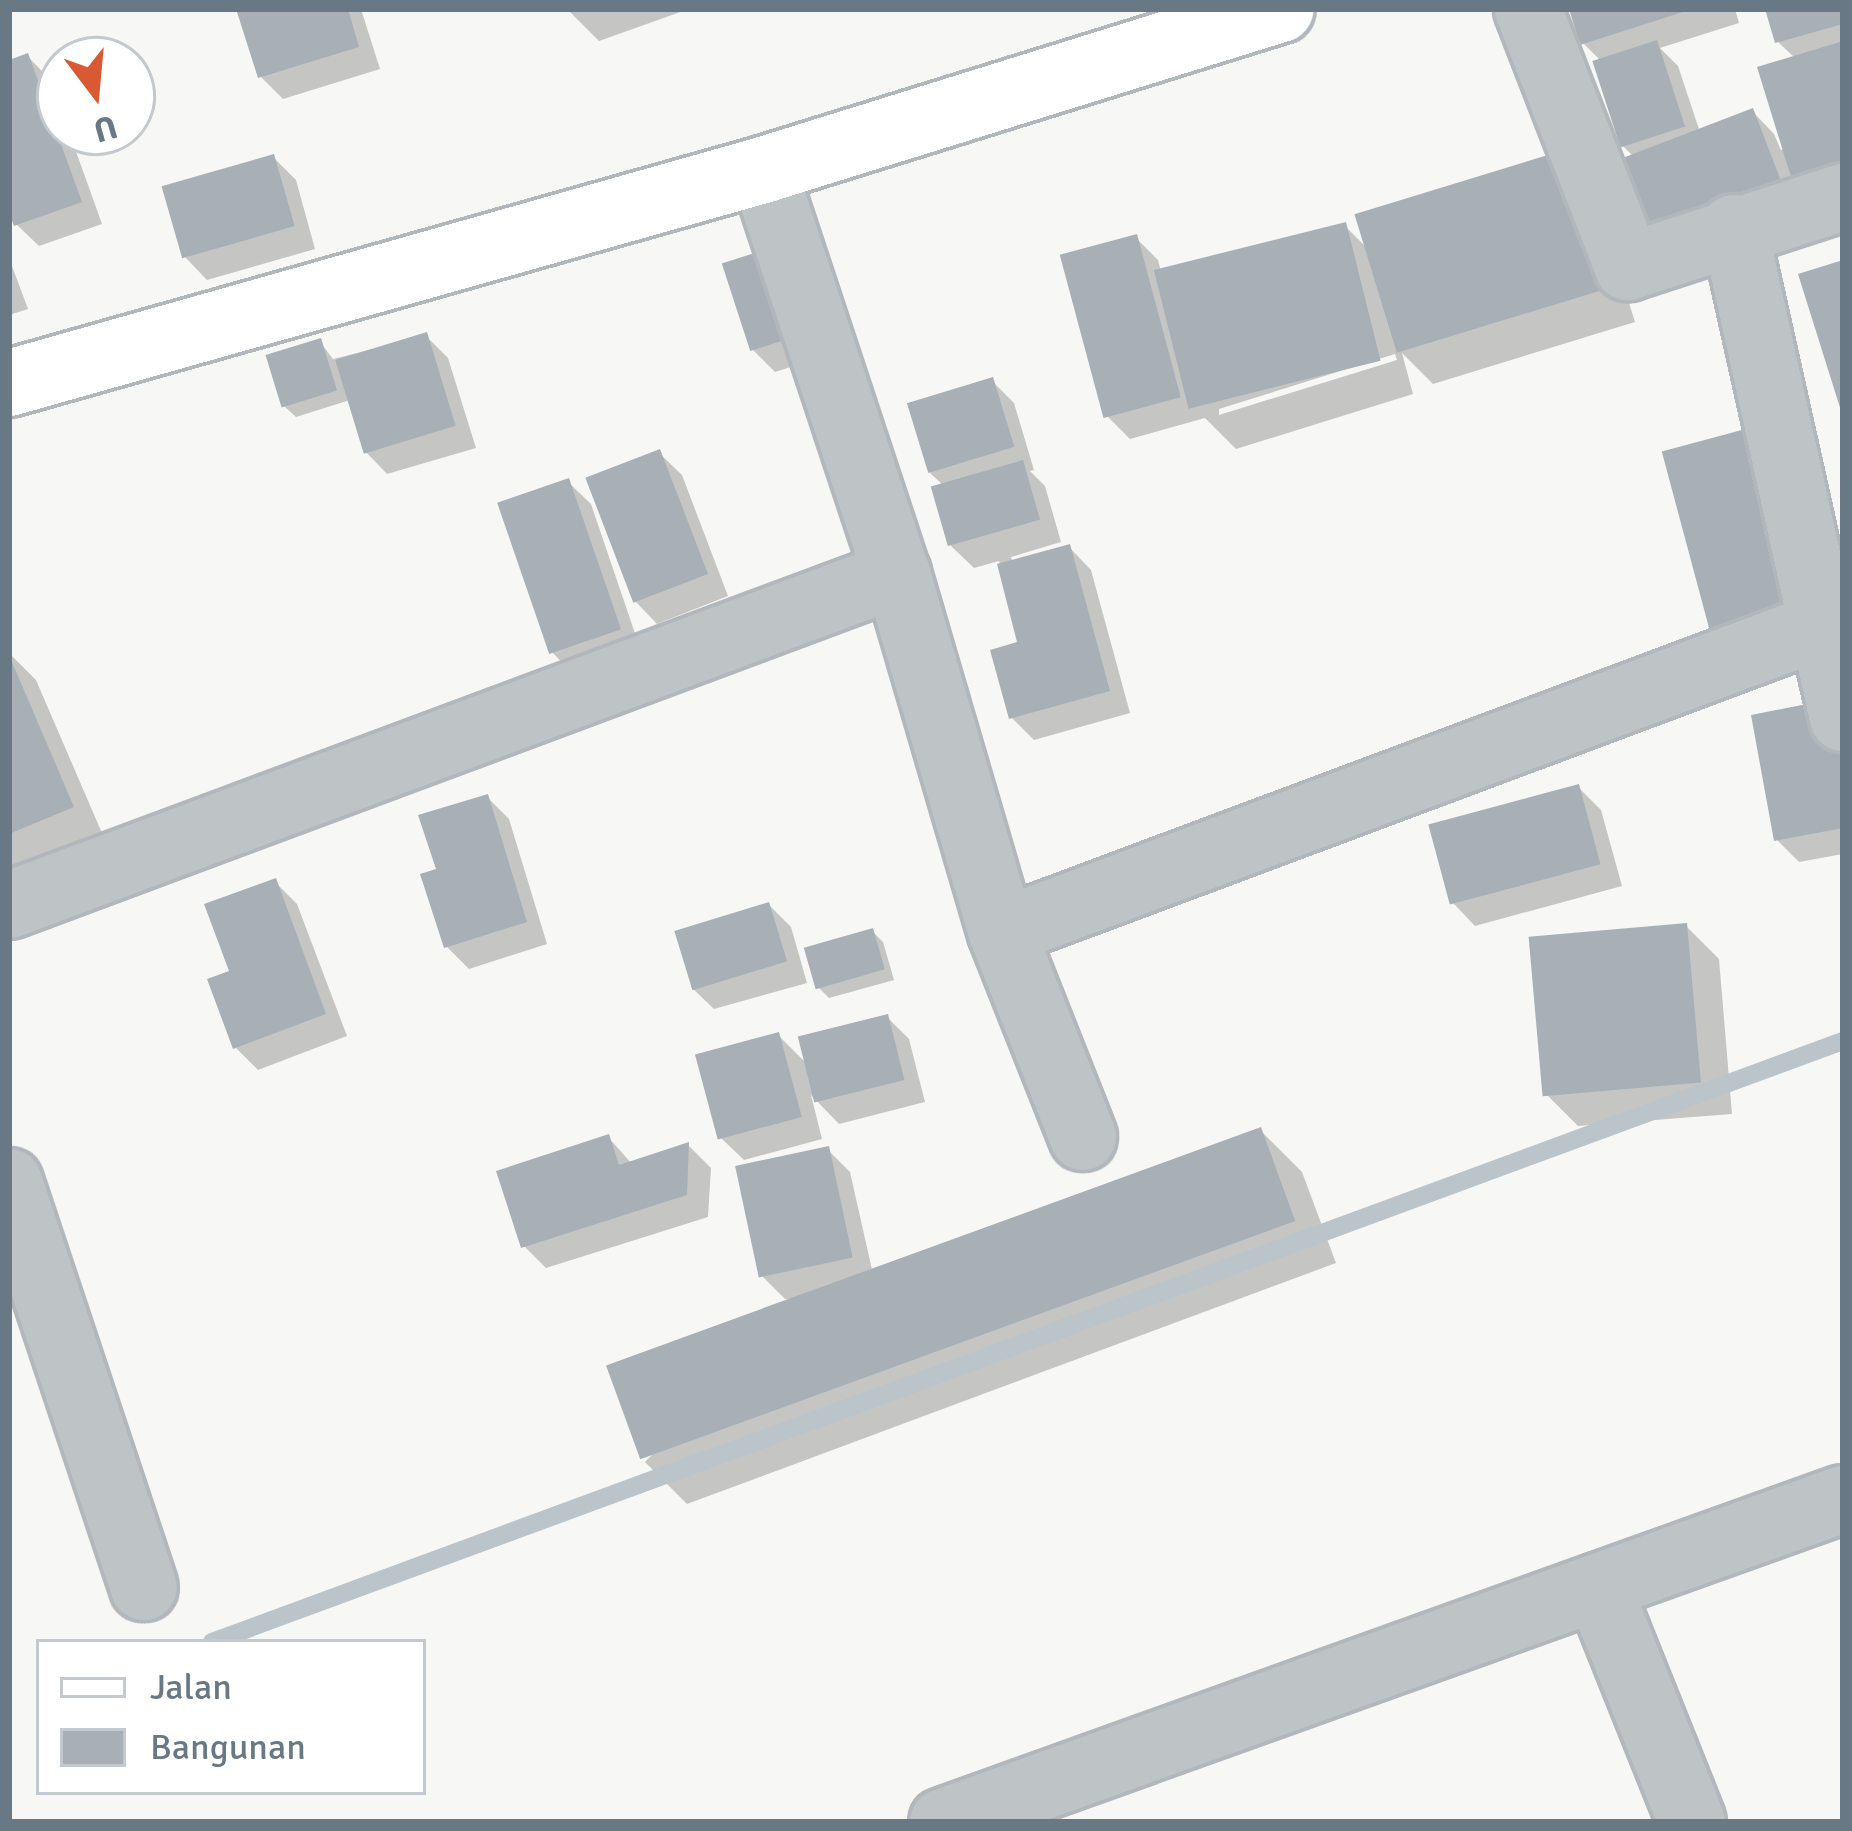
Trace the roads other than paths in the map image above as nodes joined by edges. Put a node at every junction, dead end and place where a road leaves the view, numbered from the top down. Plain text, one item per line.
1 (1281, 9) edge
2 (1528, 9) edge
3 (763, 170) junction
4 (1843, 197) edge
5 (1734, 228) junction
6 (9, 383) edge
7 (897, 574) junction
8 (1826, 624) junction
9 (1843, 718) edge
10 (9, 905) edge
11 (1002, 932) junction
12 (1083, 1137) dead end
13 (9, 1182) edge
14 (1843, 1499) edge
15 (144, 1587) dead end
16 (1598, 1587) junction
17 (943, 1822) edge
18 (1692, 1822) edge

1 - 3 main road
2 - 5 street
3 - 6 main road
3 - 7 street
4 - 5 street
5 - 8 street
7 - 10 street
7 - 11 street
8 - 9 street
8 - 11 street
11 - 12 street
13 - 15 street
14 - 16 street
16 - 17 street
16 - 18 street

